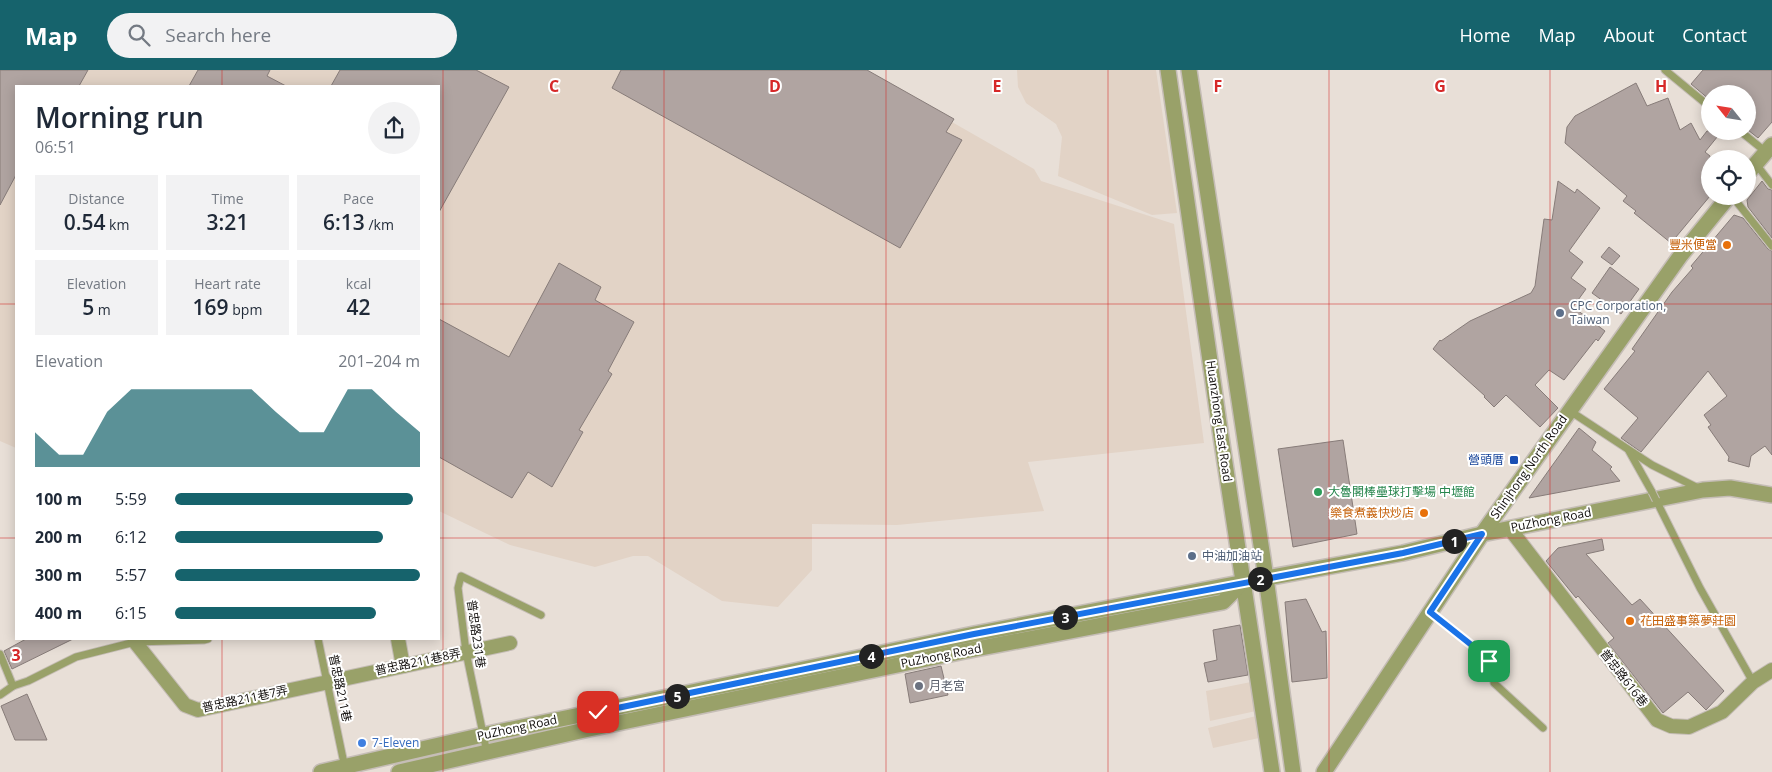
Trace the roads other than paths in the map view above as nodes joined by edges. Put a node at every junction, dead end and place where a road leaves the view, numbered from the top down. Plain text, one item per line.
1 (1168, 70) edge
2 (1190, 70) edge
3 (1665, 70) edge
4 (1701, 100) edge
5 (1747, 140) edge
6 (1760, 158) edge
7 (1772, 186) edge
8 (1723, 205) edge
9 (1738, 205) edge
10 (1772, 246) edge
11 (1569, 410) junction
12 (1628, 449) junction
13 (1703, 490) junction
14 (1772, 495) edge
15 (1510, 528) junction
16 (1482, 534) junction
17 (1266, 578) junction
18 (1243, 582) junction
19 (1430, 612) junction
20 (541, 615) dead end
21 (204, 640) edge
22 (318, 640) edge
23 (398, 640) edge
24 (135, 642) junction
25 (510, 643) dead end
26 (466, 652) junction
27 (0, 654) edge
28 (403, 666) junction
29 (1772, 670) edge
30 (326, 682) junction
31 (1753, 682) junction
32 (13, 686) junction
33 (0, 695) edge
34 (1543, 728) dead end
35 (483, 735) junction
36 (487, 753) junction
37 (346, 769) edge
38 (321, 772) edge
39 (399, 772) edge
40 (1272, 772) edge
41 (1293, 772) edge
42 (1324, 772) edge

1 - 18 street, Huanzhong East Road
2 - 17 street, Huanzhong East Road
3 - 4 lane
5 - 6 lane
6 - 7 lane
8 - 11 street, Shinjhong North Road
9 - 10 lane
11 - 12 lane
11 - 16 street, Shinjhong North Road
12 - 13 lane
12 - 31 lane, bridge
13 - 14 street, PuZhong Road
13 - 15 street, PuZhong Road
15 - 16 street, PuZhong Road
15 - 31 street, 普忠路616巷
16 - 17 street, PuZhong Road
16 - 19 street, Shinjhong North Road
17 - 18 street, PuZhong Road
17 - 41 street, Huanzhong East Road
18 - 35 street, PuZhong Road
18 - 36 street, PuZhong Road
18 - 40 street, Huanzhong East Road
19 - 34 lane
19 - 42 street, Shinjhong North Road
20 - 26 lane, 普忠路231巷
21 - 24 lane
22 - 30 lane, 普忠路211巷
23 - 28 street
24 - 30 street, 普忠路211巷7弄
24 - 32 lane
25 - 26 street, 普忠路211巷8弄
26 - 28 street, 普忠路211巷8弄
26 - 35 lane, 普忠路231巷
27 - 32 lane
28 - 30 street, 普忠路211巷8弄
29 - 31 street, 普忠路616巷
30 - 37 lane, 普忠路211巷
32 - 33 lane
35 - 36 lane, 普忠路231巷
35 - 37 street, PuZhong Road
36 - 39 street, PuZhong Road
37 - 38 street, PuZhong Road

